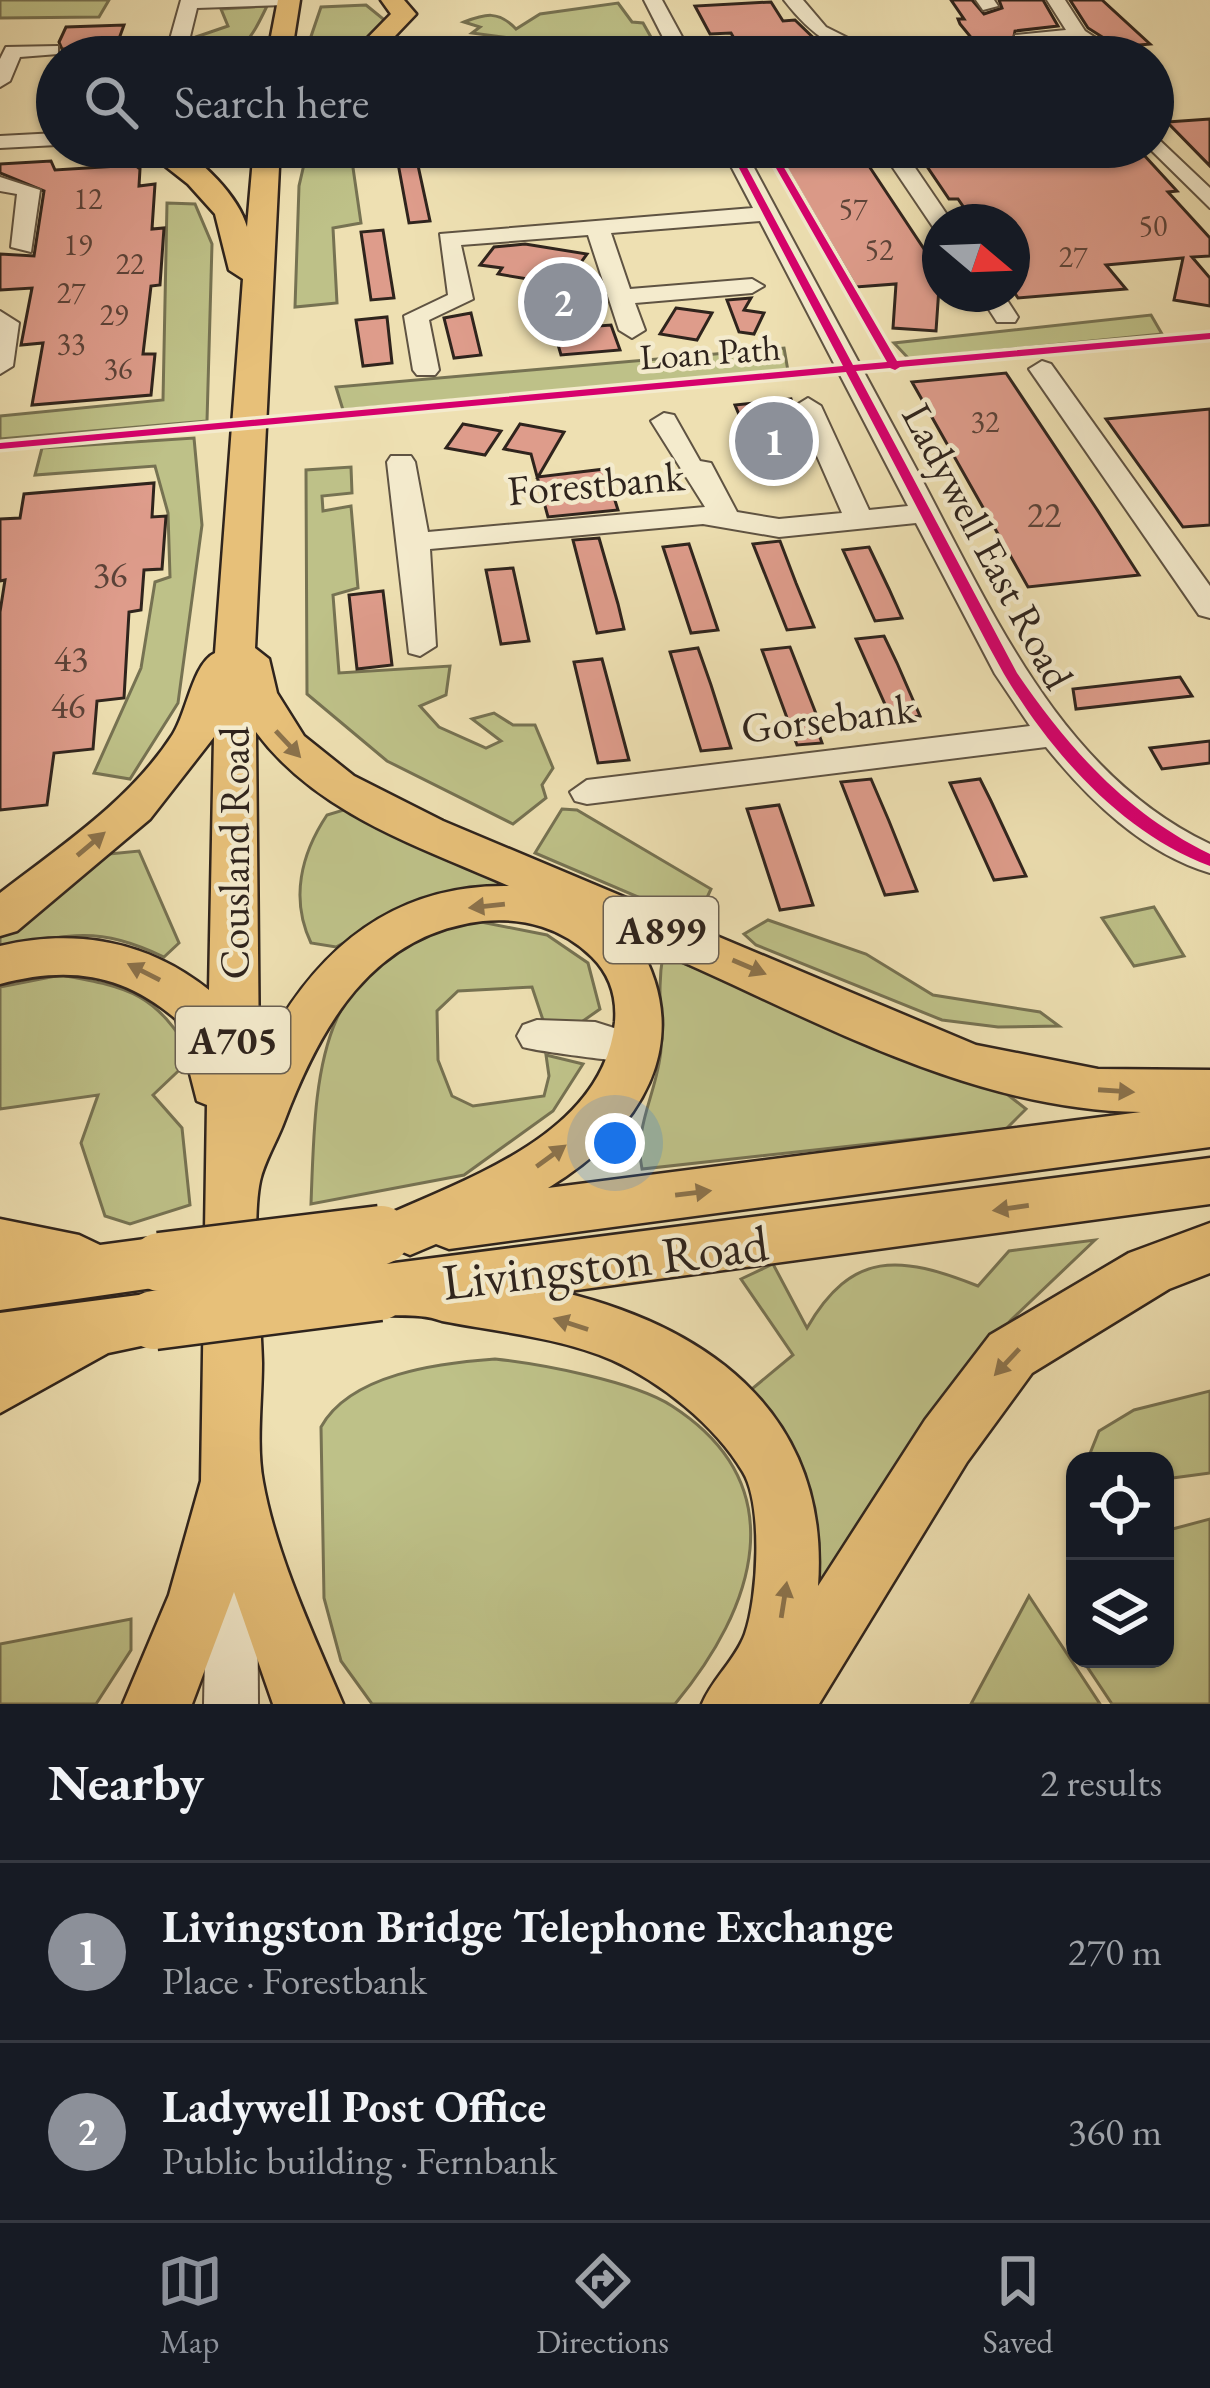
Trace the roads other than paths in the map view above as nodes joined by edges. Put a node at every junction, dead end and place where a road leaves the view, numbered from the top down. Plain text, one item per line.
1 (287, 0) edge
2 (653, 0) edge
3 (794, 0) edge
4 (1056, 0) edge
5 (254, 1) edge
6 (190, 2) edge
7 (427, 2) edge
8 (398, 7) edge
9 (1078, 35) joint
10 (181, 36) edge
11 (282, 36) edge
12 (377, 36) edge
13 (671, 36) edge
14 (830, 36) edge
15 (1064, 36) edge
16 (36, 50) edge
17 (0, 81) edge
18 (1174, 162) edge
19 (184, 168) edge
20 (264, 168) edge
21 (742, 168) edge
22 (904, 168) edge
23 (0, 184) edge
24 (1210, 201) edge
25 (929, 204) edge
26 (765, 214) junction
27 (597, 226) junction
28 (23, 247) dead end
29 (752, 286) dead end
30 (621, 297) junction
31 (253, 302) junction
32 (384, 310) dead end
33 (1003, 312) edge
34 (416, 316) junction
35 (1006, 316) dead end
36 (0, 318) edge
37 (632, 330) dead end
38 (0, 366) edge
39 (1042, 368) dead end
40 (426, 370) dead end
41 (808, 406) dead end
42 (664, 421) dead end
43 (401, 462) dead end
44 (926, 513) junction
45 (724, 518) junction
46 (859, 519) junction
47 (416, 542) junction
48 (235, 598) junction
49 (1210, 608) edge
50 (420, 646) dead end
51 (1051, 735) junction
52 (608, 795) dead end
53 (1210, 860) edge
54 (0, 918) edge
55 (0, 965) edge
56 (537, 1036) dead end
57 (635, 1051) junction
58 (1210, 1091) edge
59 (1210, 1125) edge
60 (1210, 1181) edge
61 (233, 1183) junction
62 (0, 1244) edge
63 (1210, 1248) edge
64 (393, 1261) junction
65 (140, 1265) junction
66 (0, 1283) edge
67 (132, 1323) junction
68 (0, 1340) edge
69 (0, 1385) edge
70 (232, 1481) junction
71 (157, 1704) edge
72 (231, 1704) edge
73 (309, 1704) edge
74 (736, 1704) edge
75 (781, 1704) edge

1 - 5 street
1 - 11 main road
2 - 13 street
3 - 14 street
4 - 9 street
5 - 6 street
6 - 10 street
7 - 8 main road
8 - 12 main road
9 - 15 street
16 - 17 street
18 - 24 street
19 - 31 main road
20 - 31 main road, Cousland Road / A705
21 - 26 street, Ladywell East Road
22 - 25 street
23 - 28 street
26 - 27 street
26 - 44 street, Ladywell East Road
27 - 30 street
27 - 34 street
29 - 30 street
30 - 37 street
31 - 48 main road, Cousland Road / A705
32 - 34 street
33 - 35 street
34 - 40 street
36 - 38 street
39 - 49 street
41 - 46 street
42 - 45 street
43 - 47 street
44 - 46 street, Forestbank
44 - 51 street, Ladywell East Road
45 - 46 street, Forestbank
45 - 47 street, Forestbank
47 - 50 street
54 -> 48 main road
48 -> 58 main road, A899
48 - 61 main road, Cousland Road / A705
51 - 52 street, Gorsebank
51 - 53 street, Ladywell East Road
61 -> 55 main road
56 - 57 street
57 -> 61 main road
64 -> 57 main road
64 -> 59 main road, Livingston Road
60 -> 64 main road, Livingston Road
61 - 70 main road, Cousland Road / A705
62 - 65 main road
63 -> 75 main road
64 - 65 main road, Livingston Road, bridge
64 - 67 main road, Livingston Road, bridge
74 -> 64 main road
65 - 66 main road, Livingston Road
67 - 68 main road, Livingston Road
67 - 69 main road
70 - 71 main road
70 - 72 street, Cousland Road
70 - 73 main road

